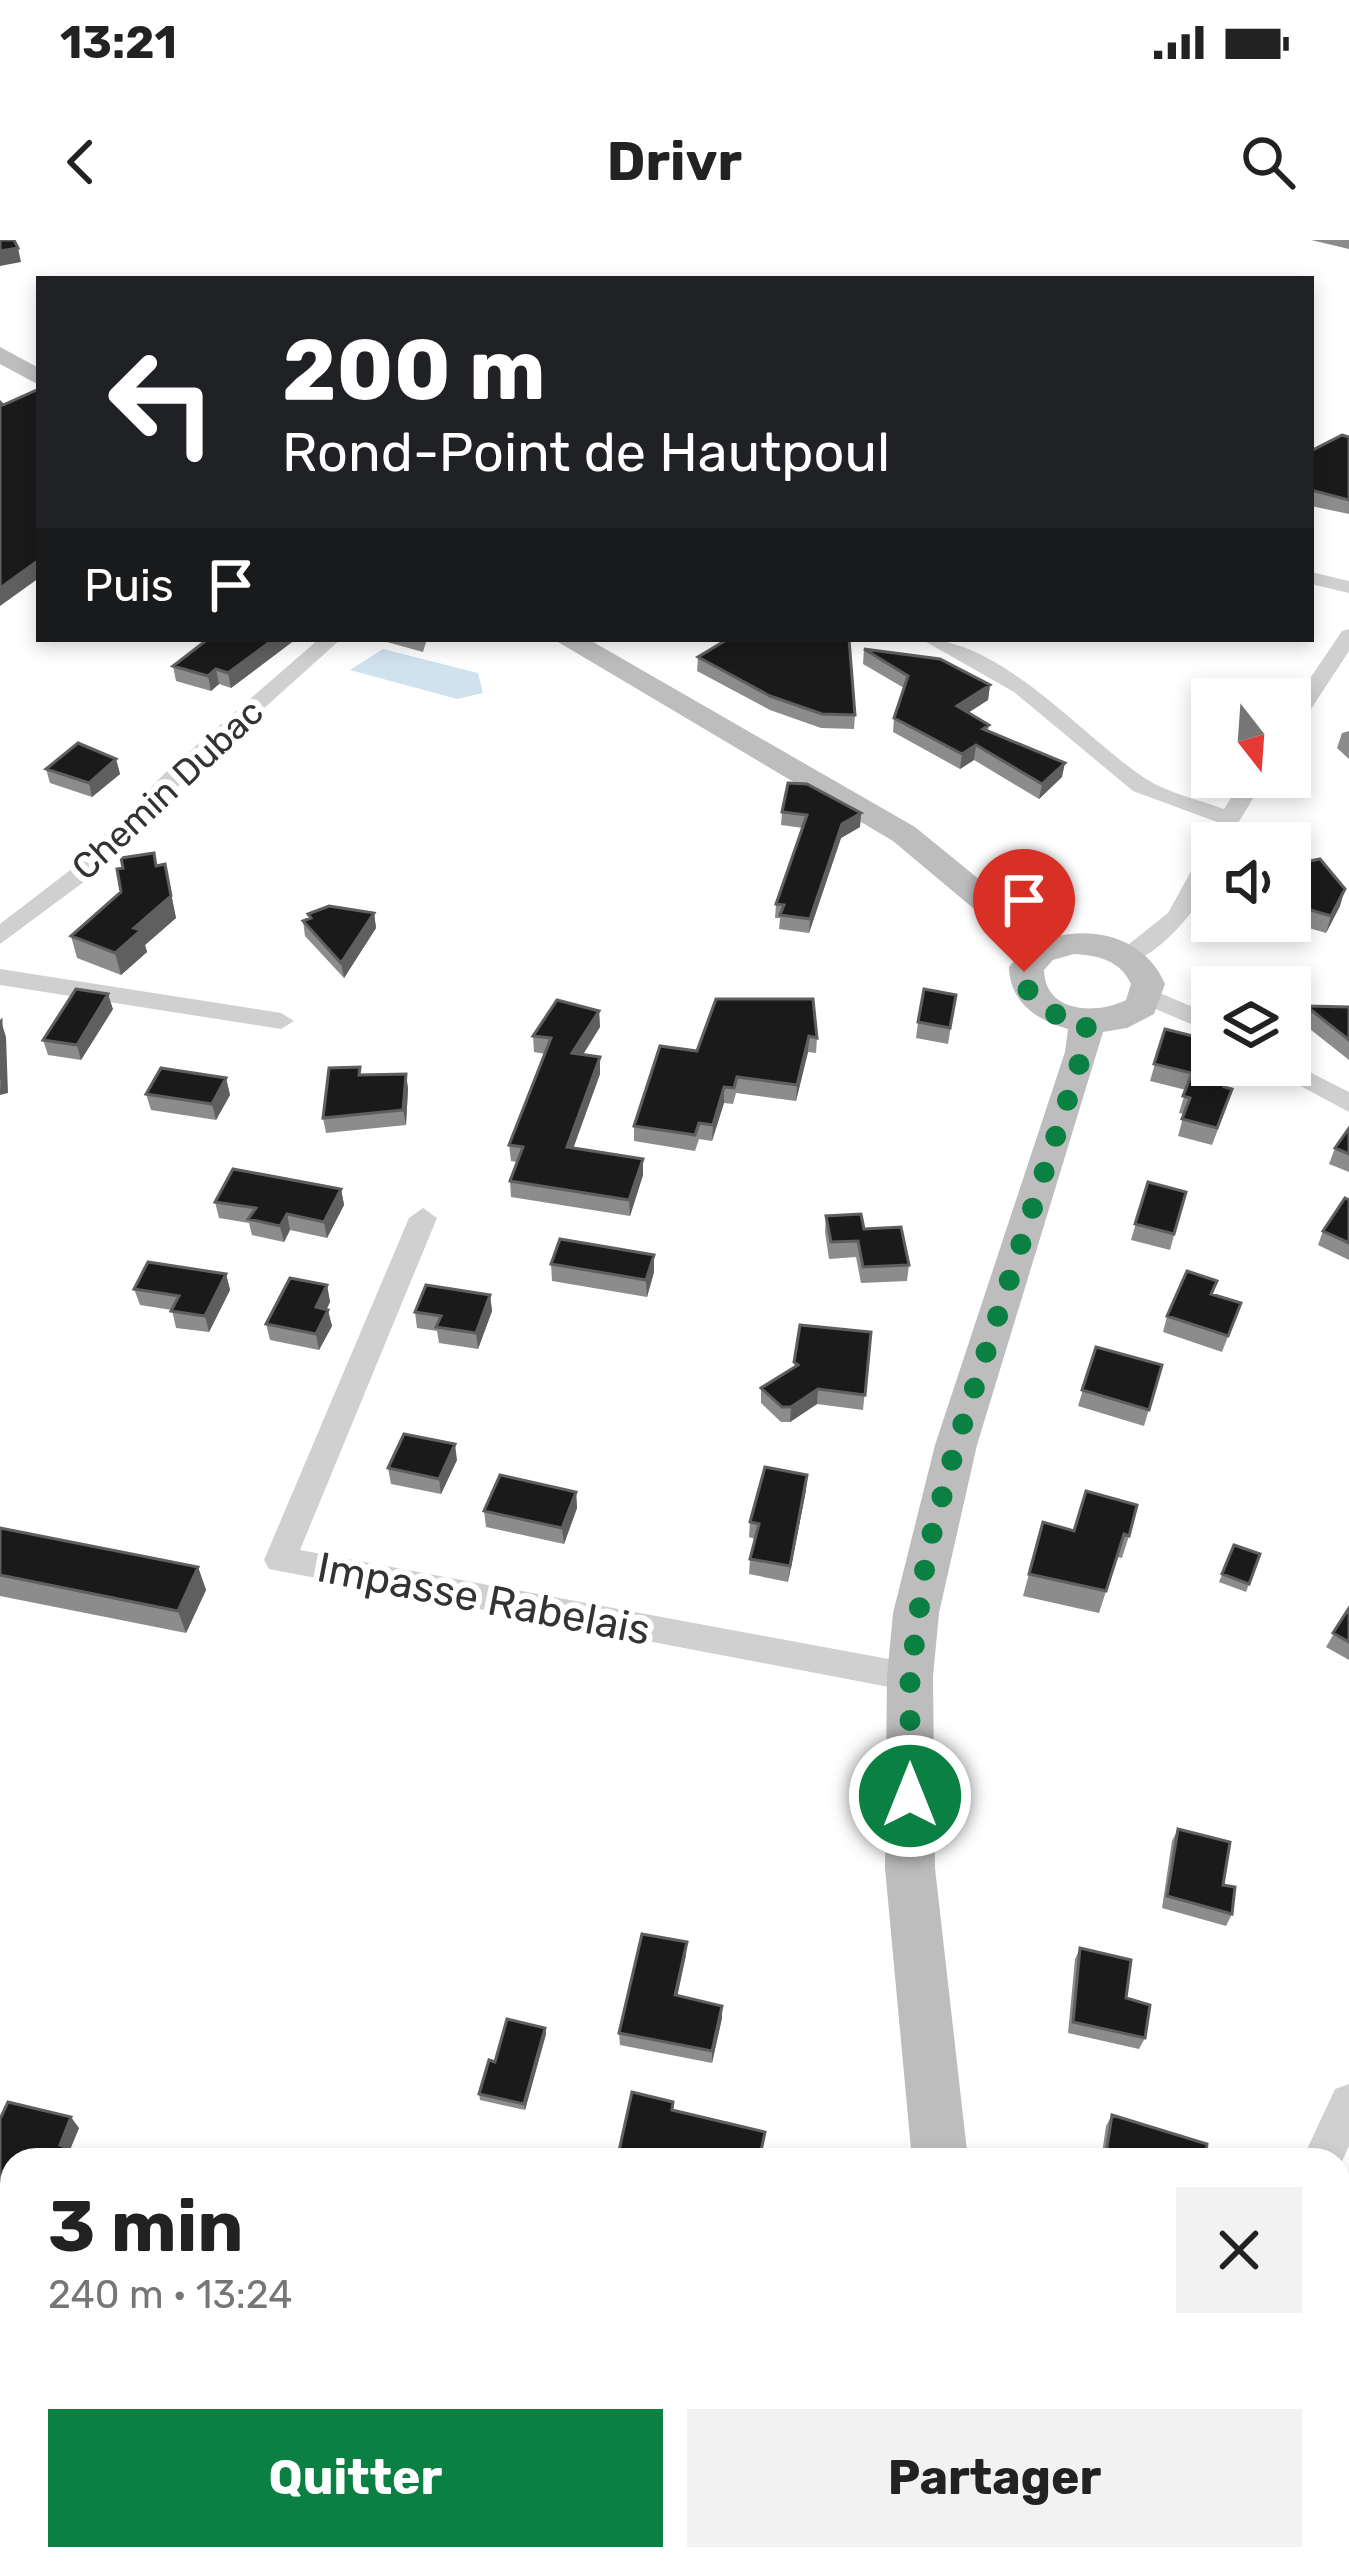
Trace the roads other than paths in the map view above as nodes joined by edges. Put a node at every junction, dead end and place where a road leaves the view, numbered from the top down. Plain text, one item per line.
1 (0, 354) edge
2 (36, 376) edge
3 (1314, 579) edge
4 (1349, 587) edge
5 (1349, 635) edge
6 (328, 642) edge
7 (572, 642) edge
8 (937, 642) edge
9 (1311, 692) edge
10 (1241, 798) edge
11 (1228, 818) junction
12 (1226, 822) edge
13 (1191, 892) edge
14 (0, 936) edge
15 (1044, 950) junction
16 (1128, 957) junction
17 (0, 977) edge
18 (1148, 996) junction
19 (1191, 1015) edge
20 (281, 1022) dead end
21 (1087, 1022) junction
22 (1311, 1084) edge
23 (1349, 1103) edge
24 (423, 1218) dead end
25 (910, 1677) junction
26 (1349, 2103) edge
27 (939, 2148) edge
28 (1328, 2148) edge

1 - 2 street
3 - 4 street
5 - 9 street
6 - 14 street, Chemin Dubac
7 - 15 street
8 - 11 street
10 - 11 street
11 - 12 street
13 - 16 street
15 - 16 street
15 - 21 street
16 - 18 street
17 - 20 street
18 - 19 street
18 - 21 street
21 - 25 street
22 - 23 street
24 - 25 street, Impasse Rabelais
25 - 27 street
26 - 28 street

